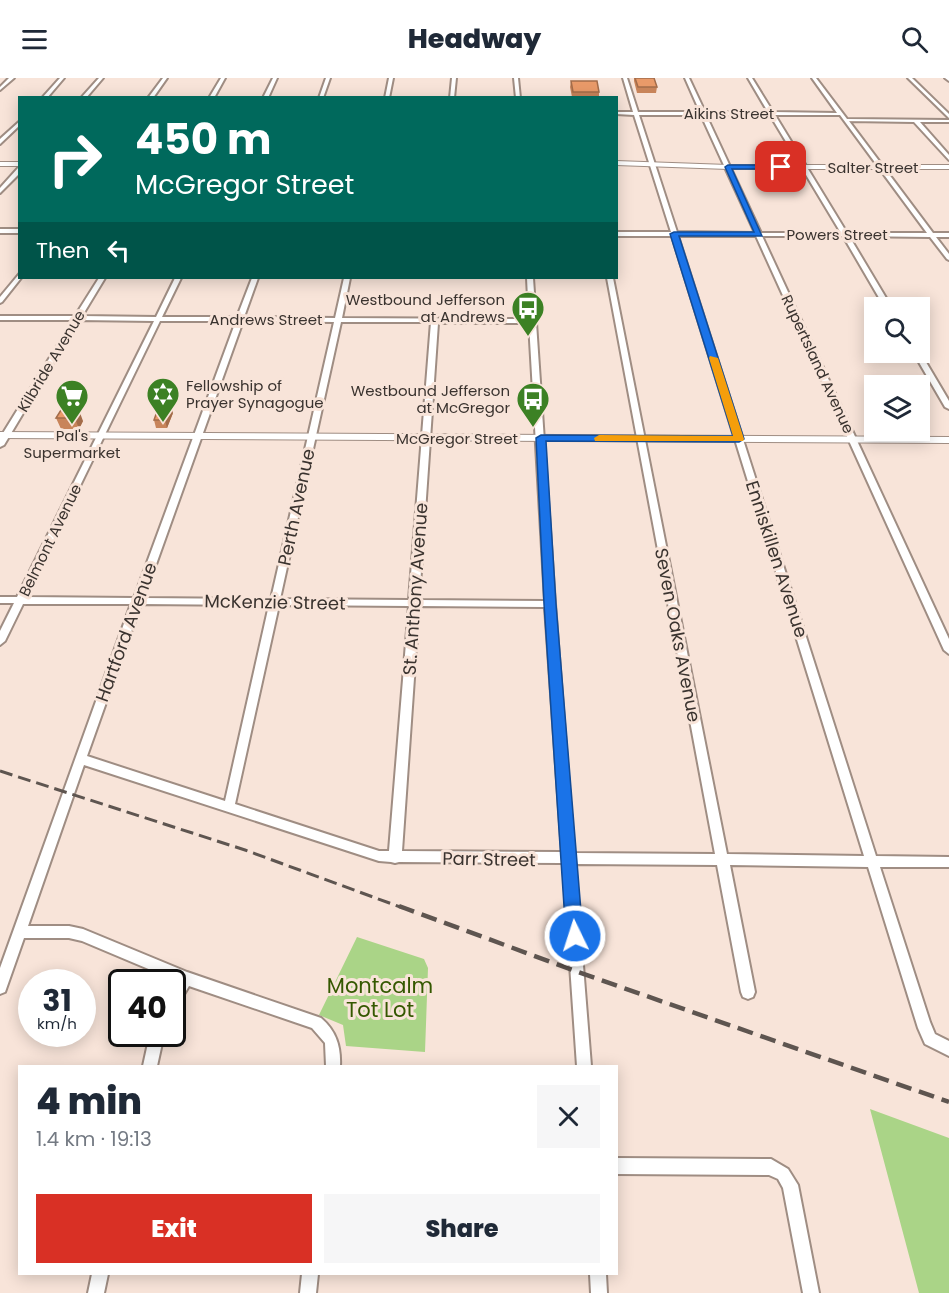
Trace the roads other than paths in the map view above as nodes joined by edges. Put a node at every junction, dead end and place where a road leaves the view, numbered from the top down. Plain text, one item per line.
1 (12, 78) edge
2 (62, 78) edge
3 (101, 78) edge
4 (165, 78) edge
5 (223, 78) edge
6 (275, 78) edge
7 (328, 78) edge
8 (391, 78) edge
9 (454, 78) edge
10 (516, 78) edge
11 (625, 78) edge
12 (687, 78) edge
13 (750, 78) edge
14 (814, 78) edge
15 (910, 78) edge
16 (0, 89) edge
17 (46, 96) edge
18 (85, 96) edge
19 (152, 96) edge
20 (212, 96) edge
21 (266, 96) edge
22 (322, 96) edge
23 (387, 96) edge
24 (452, 96) edge
25 (518, 96) edge
26 (618, 113) edge
27 (636, 113) junction
28 (703, 113) junction
29 (772, 114) junction
30 (841, 114) junction
31 (948, 116) edge
32 (846, 120) junction
33 (916, 121) junction
34 (18, 124) edge
35 (0, 133) edge
36 (9, 133) junction
37 (0, 142) edge
38 (949, 158) edge
39 (618, 163) edge
40 (652, 163) junction
41 (0, 164) edge
42 (18, 164) edge
43 (728, 167) junction
44 (804, 167) junction
45 (881, 167) junction
46 (949, 167) edge
47 (18, 171) edge
48 (0, 191) edge
49 (0, 231) edge
50 (18, 231) edge
51 (618, 234) edge
52 (674, 234) junction
53 (759, 234) junction
54 (845, 234) junction
55 (931, 235) junction
56 (949, 235) edge
57 (949, 258) edge
58 (18, 277) edge
59 (101, 279) edge
60 (177, 279) edge
61 (255, 279) edge
62 (346, 279) edge
63 (530, 279) edge
64 (610, 279) edge
65 (882, 297) edge
66 (0, 301) edge
67 (0, 318) edge
68 (77, 319) junction
69 (157, 319) junction
70 (241, 319) junction
71 (337, 320) junction
72 (435, 320) junction
73 (532, 321) junction
74 (923, 363) edge
75 (949, 407) edge
76 (3, 435) edge
77 (100, 436) junction
78 (197, 437) junction
79 (311, 437) junction
80 (425, 438) junction
81 (541, 438) junction
82 (641, 439) junction
83 (739, 439) junction
84 (853, 440) junction
85 (949, 440) edge
86 (0, 445) edge
87 (0, 600) edge
88 (21, 600) junction
89 (137, 601) junction
90 (275, 602) junction
91 (414, 604) junction
92 (550, 604) junction
93 (0, 641) edge
94 (949, 650) edge
95 (81, 759) junction
96 (230, 807) junction
97 (395, 858) junction
98 (570, 860) junction
99 (721, 861) junction
100 (874, 862) junction
101 (949, 862) edge
102 (20, 932) junction
103 (165, 969) edge
104 (186, 978) edge
105 (0, 987) edge
106 (748, 992) dead end
107 (154, 1047) edge
108 (949, 1049) edge
109 (150, 1065) edge
110 (333, 1065) edge
111 (585, 1065) edge
112 (618, 1166) edge
113 (100, 1275) edge
114 (310, 1275) edge
115 (598, 1275) edge
116 (96, 1293) edge
117 (308, 1293) edge
118 (599, 1293) edge
119 (811, 1293) edge

1 - 16 street
2 - 17 street
3 - 18 street
4 - 19 street
5 - 20 street
6 - 21 street
7 - 22 street
8 - 23 street
9 - 24 street
10 - 25 street
11 - 27 street, Enniskillen Avenue
12 - 28 street, Rupertsland Avenue
13 - 29 street
14 - 30 street
15 - 31 street
26 - 27 street, Aikins Street
27 - 28 street, Aikins Street
27 - 40 street, Enniskillen Avenue
28 - 29 street, Aikins Street
28 - 43 street, Rupertsland Avenue
29 - 30 street, Aikins Street
29 - 44 street
30 - 32 street
31 - 33 street
32 - 33 street
32 - 45 street
33 - 38 street
34 - 36 street
35 - 36 street
36 - 37 street
39 - 40 main road, Salter Street
40 - 43 main road, Salter Street
40 - 52 street, Enniskillen Avenue
41 - 42 main road
43 - 44 main road, Salter Street
43 - 53 street, Rupertsland Avenue
44 - 45 main road, Salter Street
44 - 54 street
45 - 46 main road, Salter Street
45 - 55 street
47 - 48 street
49 - 50 street
51 - 52 street, Powers Street
52 - 53 street, Powers Street
52 - 83 street, Enniskillen Avenue
53 - 54 street, Powers Street
53 - 84 street, Rupertsland Avenue
54 - 55 street, Powers Street
54 - 65 street
55 - 56 street, Powers Street
55 - 57 street
58 - 66 street
59 - 68 street, Kilbride Avenue
60 - 69 street, Belmont Avenue
61 - 70 street, Hartford Avenue
62 - 71 street, Perth Avenue
63 - 73 street
64 - 82 street, Seven Oaks Avenue
67 - 68 street, Andrews Street
68 - 69 street, Andrews Street
68 - 76 street, Kilbride Avenue
69 - 70 street, Andrews Street
69 - 77 street, Belmont Avenue
70 - 71 street, Andrews Street
70 - 78 street, Hartford Avenue
71 - 72 street, Andrews Street
71 - 79 street, Perth Avenue
72 - 73 street, Andrews Street
72 - 80 street, St. Anthony Avenue
73 - 81 street
74 - 75 street
76 - 77 main road, McGregor Street
76 - 86 street, Kilbride Avenue
77 - 78 main road, McGregor Street
77 - 88 street, Belmont Avenue
78 - 79 main road, McGregor Street
78 - 89 street, Hartford Avenue
79 - 80 main road, McGregor Street
79 - 90 street, Perth Avenue
80 - 81 main road, McGregor Street
80 - 91 street, St. Anthony Avenue
81 - 82 main road, McGregor Street
81 - 92 street
82 - 83 main road, McGregor Street
82 - 99 street, Seven Oaks Avenue
83 - 84 main road, McGregor Street
83 - 100 street, Enniskillen Avenue
84 - 85 main road, McGregor Street
84 - 94 street, Rupertsland Avenue
87 - 88 street, McKenzie Street
88 - 89 street, McKenzie Street
88 - 93 street, Belmont Avenue
89 - 90 street, McKenzie Street
89 - 95 street, Hartford Avenue
90 - 91 street, McKenzie Street
90 - 96 street, Perth Avenue
91 - 92 street, McKenzie Street
91 - 97 street, St. Anthony Avenue
92 - 98 street
95 - 96 street, Parr Street
95 - 102 street, Hartford Avenue
96 - 97 street, Parr Street
97 - 98 street, Parr Street
98 - 99 street, Parr Street
98 - 111 street
99 - 100 street, Parr Street
99 - 106 street, Seven Oaks Avenue
100 - 101 street, Parr Street
100 - 108 street, Enniskillen Avenue
102 - 103 street
102 - 105 street, Hartford Avenue
104 - 110 street
107 - 109 street
112 - 119 street
113 - 116 street
114 - 117 street
115 - 118 street

